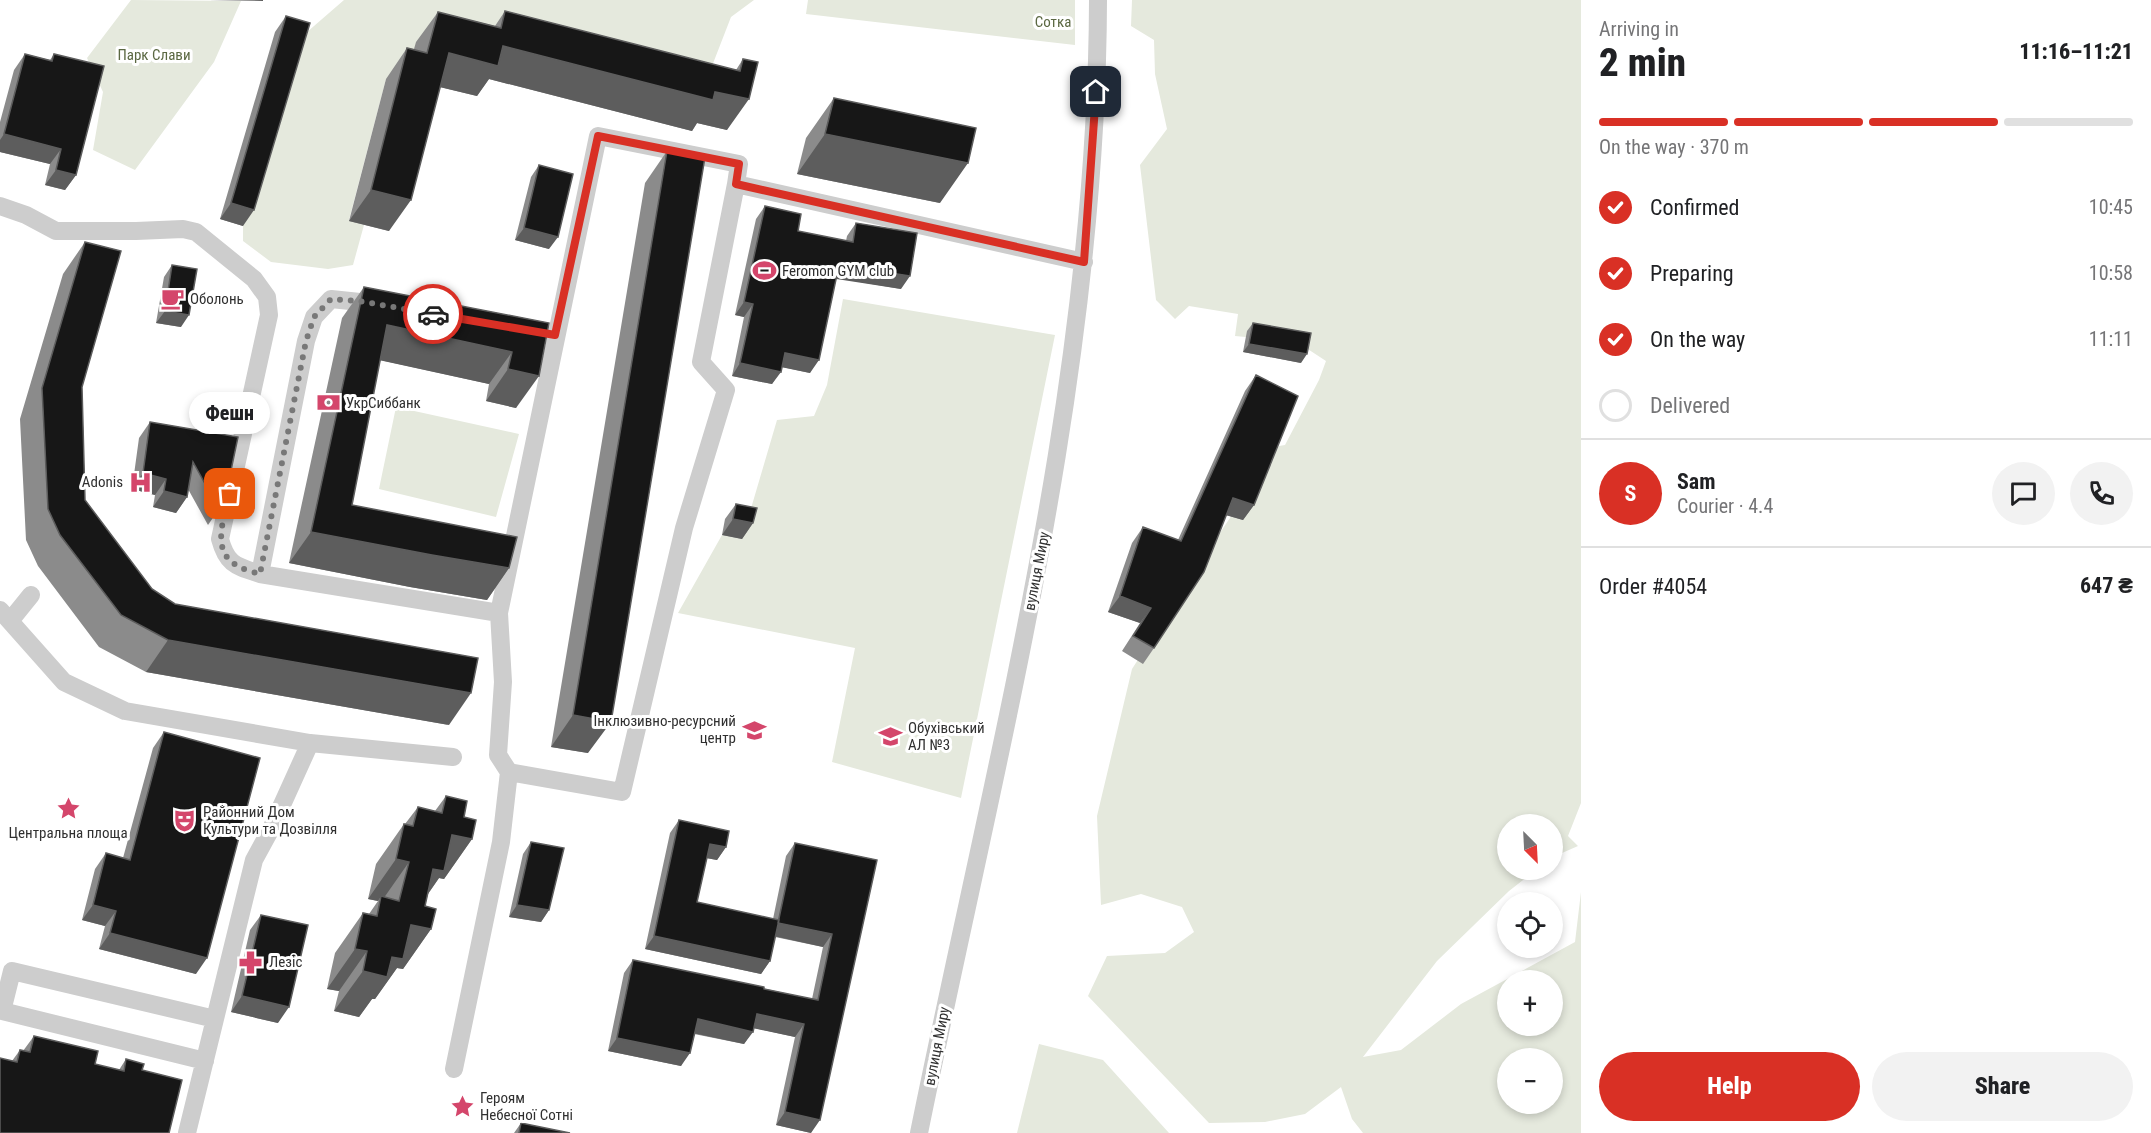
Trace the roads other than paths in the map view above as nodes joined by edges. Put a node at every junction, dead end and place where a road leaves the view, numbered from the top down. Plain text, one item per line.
1 (1098, 0) edge
2 (736, 184) junction
3 (0, 206) edge
4 (1084, 262) junction
5 (394, 307) edge
6 (260, 574) junction
7 (31, 596) dead end
8 (499, 613) junction
9 (5, 616) edge
10 (310, 743) junction
11 (453, 757) dead end
12 (509, 772) junction
13 (214, 1019) junction
14 (205, 1061) junction
15 (454, 1069) dead end
16 (187, 1133) edge
17 (919, 1133) edge

1 - 4 street, вулиця Миру
2 - 4 street
2 - 8 street
2 - 12 street
3 - 6 street
4 - 17 street, вулиця Миру
5 - 6 street
6 - 8 street
7 - 9 street
8 - 12 street
9 - 10 street
10 - 11 street
10 - 13 street
12 - 15 street
13 - 14 street
13 - 14 street
14 - 16 street

